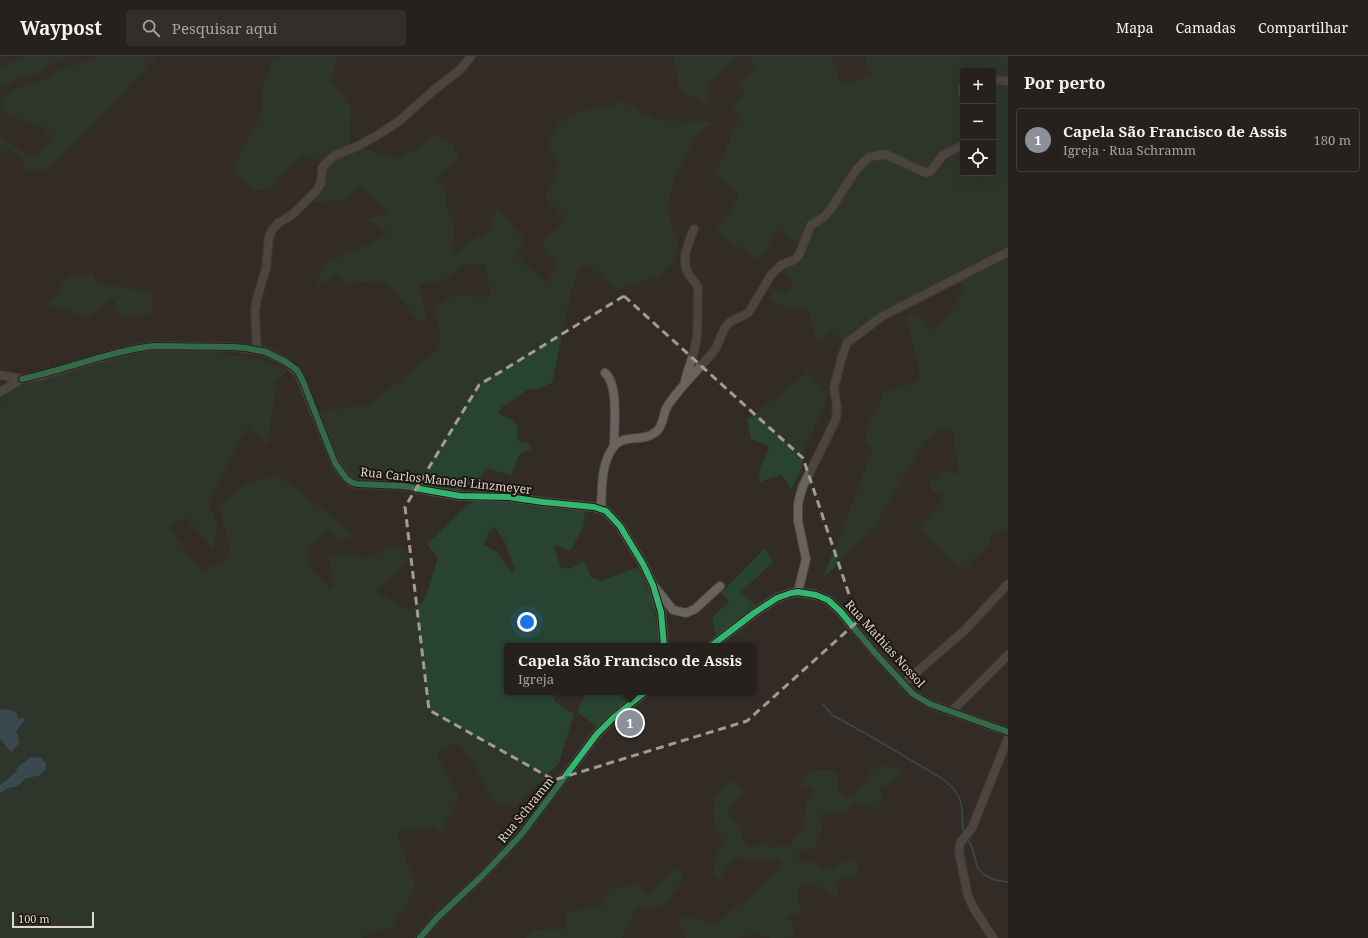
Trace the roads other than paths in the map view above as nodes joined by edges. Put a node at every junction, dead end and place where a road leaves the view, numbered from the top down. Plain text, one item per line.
1 (471, 56) edge
2 (996, 80) edge
3 (1008, 81) edge
4 (960, 146) edge
5 (694, 229) dead end
6 (1008, 252) edge
7 (257, 350) junction
8 (605, 373) dead end
9 (0, 375) edge
10 (22, 379) junction
11 (685, 382) junction
12 (0, 392) edge
13 (614, 446) junction
14 (601, 508) junction
15 (1008, 584) edge
16 (653, 585) junction
17 (720, 586) dead end
18 (798, 592) junction
19 (664, 643) edge
20 (715, 643) edge
21 (1008, 655) edge
22 (903, 684) junction
23 (641, 695) edge
24 (951, 712) junction
25 (1008, 732) edge
26 (1008, 738) edge
27 (420, 938) edge
28 (993, 938) edge

1 - 7 street
2 - 3 street
4 - 11 street
5 - 11 street
6 - 18 street
7 - 10 street, Rua Carlos Manoel Linzmeyer
7 - 14 street, Rua Carlos Manoel Linzmeyer
8 - 13 street
9 - 10 street, Rua Carlos Manoel Linzmeyer
10 - 12 street
11 - 13 street
13 - 14 street
14 - 16 street
15 - 22 street
16 - 17 street
16 - 19 street
18 - 20 street, Rua Mathias Nossol
18 - 22 street, Rua Mathias Nossol
21 - 24 street
22 - 24 street, Rua Mathias Nossol
23 - 27 street, Rua Schramm
24 - 25 street, Rua Mathias Nossol
26 - 28 street

